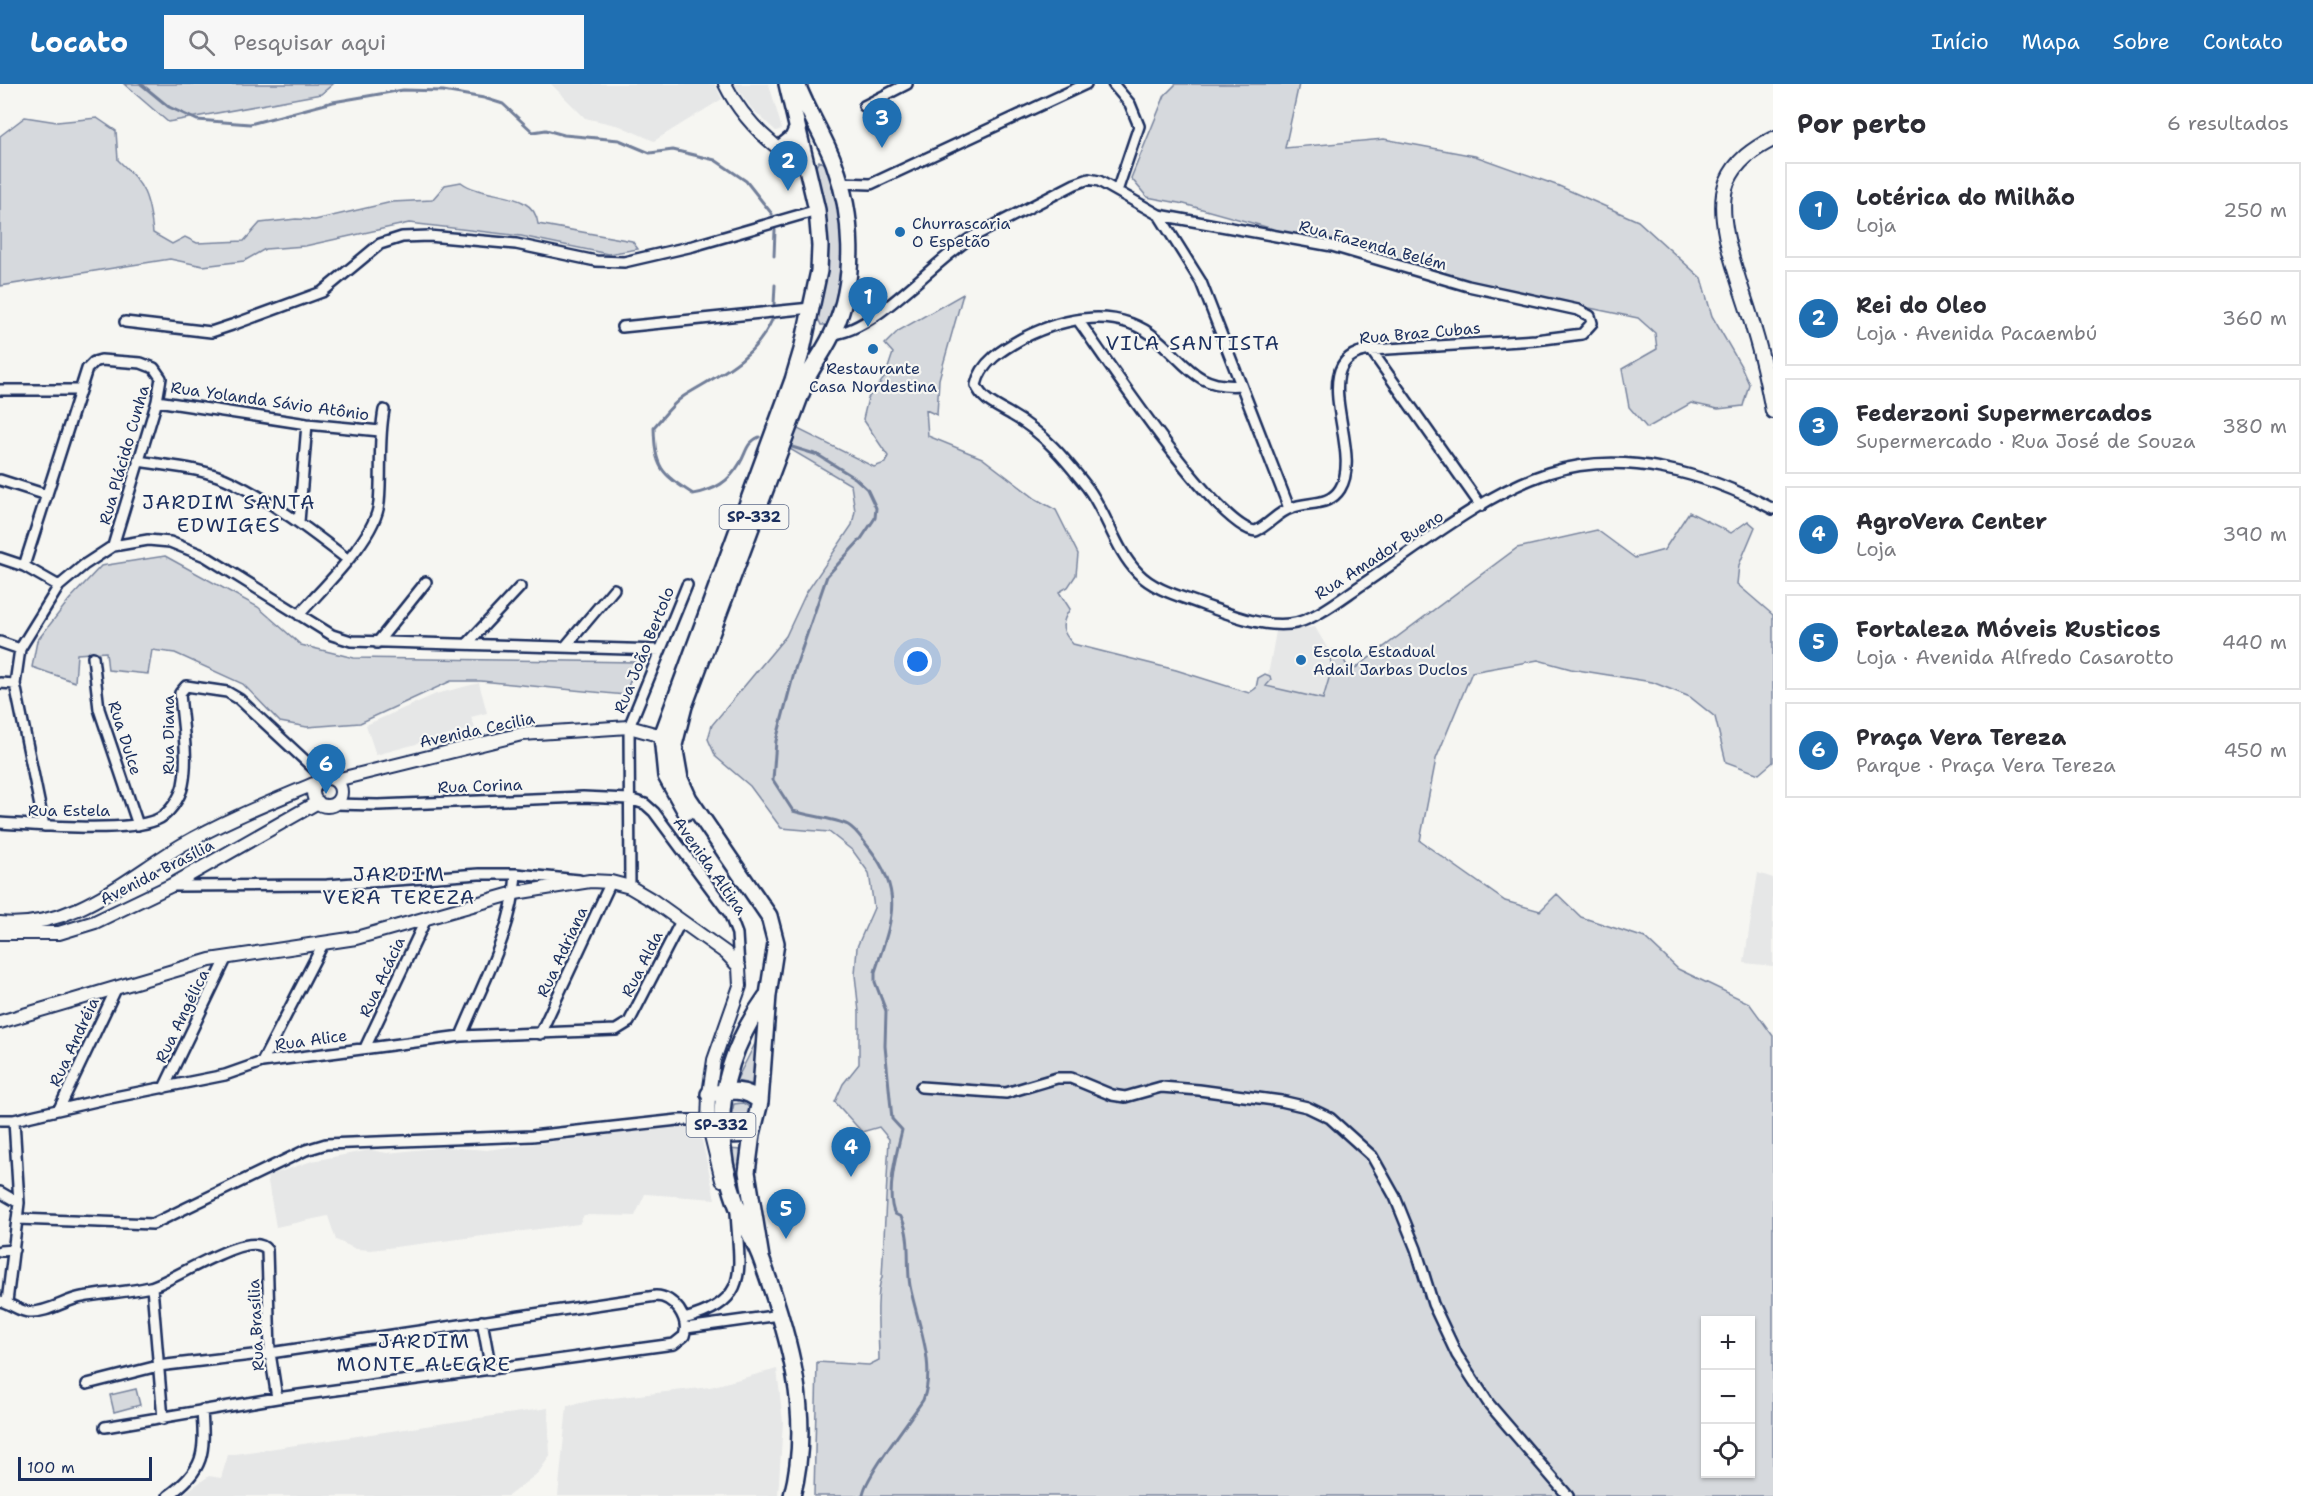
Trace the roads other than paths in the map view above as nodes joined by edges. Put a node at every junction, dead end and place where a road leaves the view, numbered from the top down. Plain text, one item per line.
1 (725, 84) edge
2 (787, 84) edge
3 (797, 84) edge
4 (907, 84) edge
5 (1086, 84) edge
6 (1113, 84) edge
7 (864, 106) dead end
8 (797, 129) junction
9 (1773, 139) edge
10 (768, 140) junction
11 (783, 146) junction
12 (801, 149) junction
13 (828, 160) junction
14 (805, 167) junction
15 (840, 183) junction
16 (1117, 191) junction
17 (817, 210) junction
18 (1159, 215) junction
19 (1578, 310) joint
20 (809, 315) junction
21 (1078, 320) junction
22 (126, 322) dead end
23 (622, 327) dead end
24 (832, 334) junction
25 (1371, 350) junction
26 (1240, 385) junction
27 (0, 390) edge
28 (79, 390) junction
29 (157, 401) junction
30 (384, 410) dead end
31 (1773, 411) edge
32 (307, 424) junction
33 (380, 431) junction
34 (138, 461) junction
35 (0, 480) edge
36 (47, 495) junction
37 (1768, 504) edge
38 (1480, 506) junction
39 (1289, 508) junction
40 (1773, 509) edge
41 (299, 522) junction
42 (113, 546) junction
43 (0, 558) edge
44 (347, 559) junction
45 (24, 566) junction
46 (426, 582) dead end
47 (687, 585) dead end
48 (59, 586) junction
49 (520, 587) dead end
50 (614, 589) dead end
51 (298, 615) junction
52 (0, 642) edge
53 (377, 643) junction
54 (467, 644) junction
55 (565, 647) junction
56 (20, 649) junction
57 (660, 650) junction
58 (93, 657) dead end
59 (0, 683) edge
60 (15, 684) junction
61 (629, 727) junction
62 (662, 736) junction
63 (325, 781) junction
64 (629, 799) junction
65 (318, 802) junction
66 (333, 804) junction
67 (0, 823) edge
68 (138, 825) junction
69 (44, 826) junction
70 (732, 864) junction
71 (516, 874) junction
72 (590, 881) junction
73 (610, 882) junction
74 (170, 886) junction
75 (630, 887) junction
76 (515, 893) junction
77 (426, 919) junction
78 (681, 921) junction
79 (0, 923) edge
80 (0, 933) edge
81 (323, 944) junction
82 (227, 957) junction
83 (739, 968) junction
84 (116, 989) junction
85 (768, 995) junction
86 (0, 1022) edge
87 (629, 1022) joint
88 (540, 1034) junction
89 (461, 1036) junction
90 (365, 1048) junction
91 (262, 1062) junction
92 (921, 1087) dead end
93 (164, 1088) junction
94 (716, 1093) junction
95 (760, 1102) junction
96 (59, 1108) junction
97 (0, 1120) edge
98 (14, 1120) junction
99 (714, 1127) junction
100 (752, 1134) junction
101 (0, 1192) edge
102 (735, 1202) junction
103 (19, 1203) junction
104 (18, 1219) junction
105 (14, 1250) junction
106 (0, 1251) edge
107 (761, 1258) junction
108 (152, 1287) junction
109 (3, 1302) edge
110 (780, 1315) junction
111 (482, 1321) junction
112 (685, 1323) junction
113 (270, 1353) junction
114 (158, 1366) junction
115 (491, 1370) junction
116 (87, 1384) dead end
117 (277, 1398) junction
118 (202, 1410) junction
119 (163, 1419) junction
120 (105, 1427) dead end
121 (795, 1492) edge
122 (168, 1496) edge
123 (1568, 1496) edge

1 - 10 street
2 - 8 main road, SP-332
3 - 13 main road, SP-332
4 - 7 street
5 - 15 street
6 - 16 street
8 - 11 main road
8 - 12 main road, SP-332
9 - 31 main road
10 - 11 street
10 - 14 street
11 - 12 street
12 - 13 main road
12 - 14 main road, SP-332
13 - 14 main road
13 - 15 main road, SP-332
14 - 17 main road, SP-332
15 - 24 main road, SP-332
16 - 18 street
16 - 24 street
17 - 20 main road, SP-332
17 - 22 street
18 - 19 street, Rua Fazenda Belém
18 - 26 street
19 - 25 street, Rua Braz Cubas
20 - 23 street
20 - 24 main road
20 - 62 main road, SP-332
21 - 26 street, Rua Amador Bueno
21 - 38 street, Rua Amador Bueno
21 - 39 street
24 - 70 main road, SP-332
25 - 38 street
25 - 39 street, Rua Braz Cubas
26 - 39 street
27 - 28 street
28 - 29 street, Rua Plácido Cunha
28 - 36 street
29 - 32 street, Rua Yolanda Sávio Atônio
29 - 34 street, Rua Plácido Cunha
30 - 33 street
32 - 33 street, Rua Yolanda Sávio Atônio
32 - 41 street
33 - 44 street
34 - 41 street
34 - 42 street, Rua Plácido Cunha
35 - 36 street
36 - 45 street
37 - 38 street, Rua Amador Bueno
37 - 40 street, Rua Amador Bueno
41 - 44 street
42 - 48 street
42 - 51 street
43 - 45 street
44 - 51 street
45 - 48 street
46 - 53 street
47 - 57 street, Rua João Bertolo
48 - 56 street
49 - 54 street
50 - 55 street
51 - 53 street
52 - 56 street
53 - 54 street
54 - 55 street
55 - 57 street
56 - 60 street
57 - 61 street, Rua João Bertolo
58 - 68 street, Rua Dulce
59 - 60 street
60 - 69 street
61 - 62 street, Avenida Cecilia
61 - 63 street, Avenida Cecilia
61 - 64 street
62 - 70 main road, SP-332
63 - 65 street
63 - 66 street
63 - 68 street, Rua Diana
63 - 79 street, Avenida Brasília
64 - 66 street, Rua Corina
64 - 75 street
64 - 83 street, Avenida Altina
65 - 66 street
65 - 74 street, Avenida Brasília
67 - 69 street, Rua Estela
68 - 69 street, Rua Estela
70 - 85 main road, SP-332
71 - 72 street
71 - 74 street
71 - 76 street
72 - 73 street
72 - 76 street
73 - 75 street
73 - 88 street, Rua Adriana
74 - 80 street, Avenida Brasília
75 - 78 street
76 - 77 street
76 - 89 street
77 - 81 street
77 - 90 street, Rua Acácia
78 - 83 street
78 - 87 street, Rua Alda
81 - 82 street
81 - 91 street
82 - 84 street
82 - 93 street, Rua Angélica
83 - 94 street
84 - 86 street
84 - 96 street, Rua Andréia
85 - 94 main road, SP-332
85 - 95 main road, SP-332
87 - 88 street, Rua Alice
88 - 89 street, Rua Alice
89 - 90 street, Rua Alice
90 - 91 street, Rua Alice
91 - 93 street, Rua Alice
92 - 123 street
93 - 96 street, Rua Alice
94 - 95 main road
94 - 99 main road, SP-332
95 - 100 main road, SP-332
96 - 98 street, Rua Alice
97 - 98 street, Rua Alice
98 - 103 street
99 - 100 main road
99 - 102 main road, SP-332
99 - 104 street
100 - 107 main road, SP-332
101 - 103 street
102 - 107 main road, SP-332
102 - 112 street
103 - 104 street
104 - 105 street
105 - 106 street
105 - 109 street
107 - 110 main road, SP-332
108 - 109 street
108 - 113 street, Rua Brasília
108 - 114 street
110 - 112 street
110 - 121 main road, SP-332
111 - 112 street
111 - 113 street
111 - 115 street
112 - 115 street
113 - 114 street
113 - 117 street, Rua Brasília
114 - 116 street
114 - 119 street
115 - 117 street
117 - 118 street
118 - 119 street
118 - 122 street
119 - 120 street

